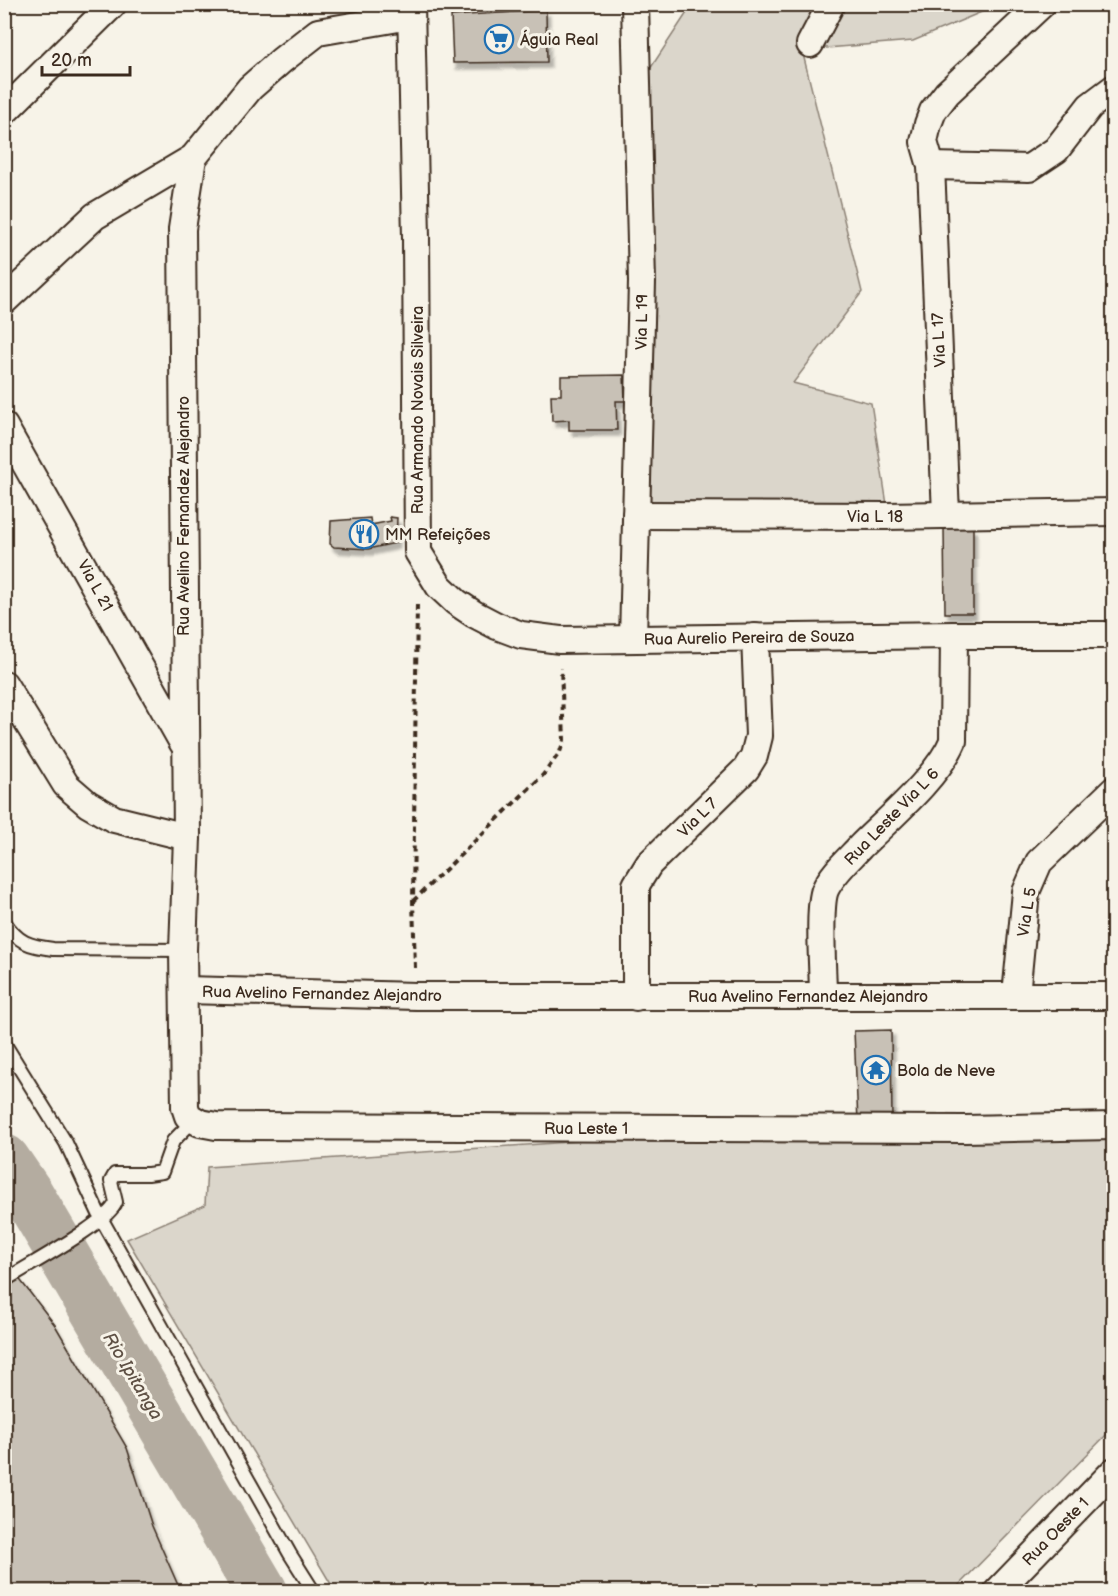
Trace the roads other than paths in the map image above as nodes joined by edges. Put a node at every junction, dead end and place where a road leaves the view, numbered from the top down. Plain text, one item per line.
1 (113, 4) edge
2 (635, 4) edge
3 (831, 4) edge
4 (1042, 4) edge
5 (411, 10) edge
6 (810, 44) dead end
7 (1113, 88) edge
8 (4, 112) edge
9 (193, 158) junction
10 (931, 166) junction
11 (4, 301) edge
12 (4, 426) edge
13 (1113, 512) edge
14 (946, 514) junction
15 (636, 515) junction
16 (418, 552) joint
17 (954, 635) junction
18 (1113, 635) edge
19 (754, 637) junction
20 (633, 639) junction
21 (4, 684) edge
22 (185, 746) junction
23 (1113, 790) edge
24 (187, 837) junction
25 (4, 921) edge
26 (183, 950) junction
27 (184, 990) junction
28 (823, 995) junction
29 (1016, 995) junction
30 (1113, 996) edge
31 (636, 997) junction
32 (4, 1043) edge
33 (193, 1121) junction
34 (1113, 1126) edge
35 (101, 1218) junction
36 (4, 1281) edge
37 (1113, 1471) edge
38 (314, 1592) edge
39 (997, 1592) edge

1 - 8 street
2 - 15 street, Via L 19
3 - 6 street
4 - 10 street, Via L 17
5 - 9 street
5 - 16 street, Rua Armando Novais Silveira
7 - 10 street
9 - 11 street
9 - 22 street, Rua Avelino Fernandez Alejandro
10 - 14 street, Via L 17
12 - 22 street, Via L 21
13 - 14 street, Via L 18
14 - 15 street, Via L 18
15 - 20 street, Via L 19
16 - 20 street, Rua Aurelio Pereira de Souza
17 - 18 street, Rua Aurelio Pereira de Souza
17 - 19 street, Rua Aurelio Pereira de Souza
17 - 28 street, Rua Leste Via L 6
19 - 20 street, Rua Aurelio Pereira de Souza
19 - 31 street, Via L 7
21 - 24 street
22 - 24 street, Rua Avelino Fernandez Alejandro
23 - 29 street, Via L 5
24 - 26 street, Rua Avelino Fernandez Alejandro
25 - 26 lane
26 - 27 street, Rua Avelino Fernandez Alejandro
27 - 31 street, Rua Avelino Fernandez Alejandro
27 - 33 street
28 - 29 street, Rua Avelino Fernandez Alejandro
28 - 31 street, Rua Avelino Fernandez Alejandro
29 - 30 street, Rua Avelino Fernandez Alejandro
32 - 35 lane
33 - 34 street, Rua Leste 1
33 - 35 lane
35 - 36 lane
35 - 38 lane
37 - 39 street, Rua Oeste 1

